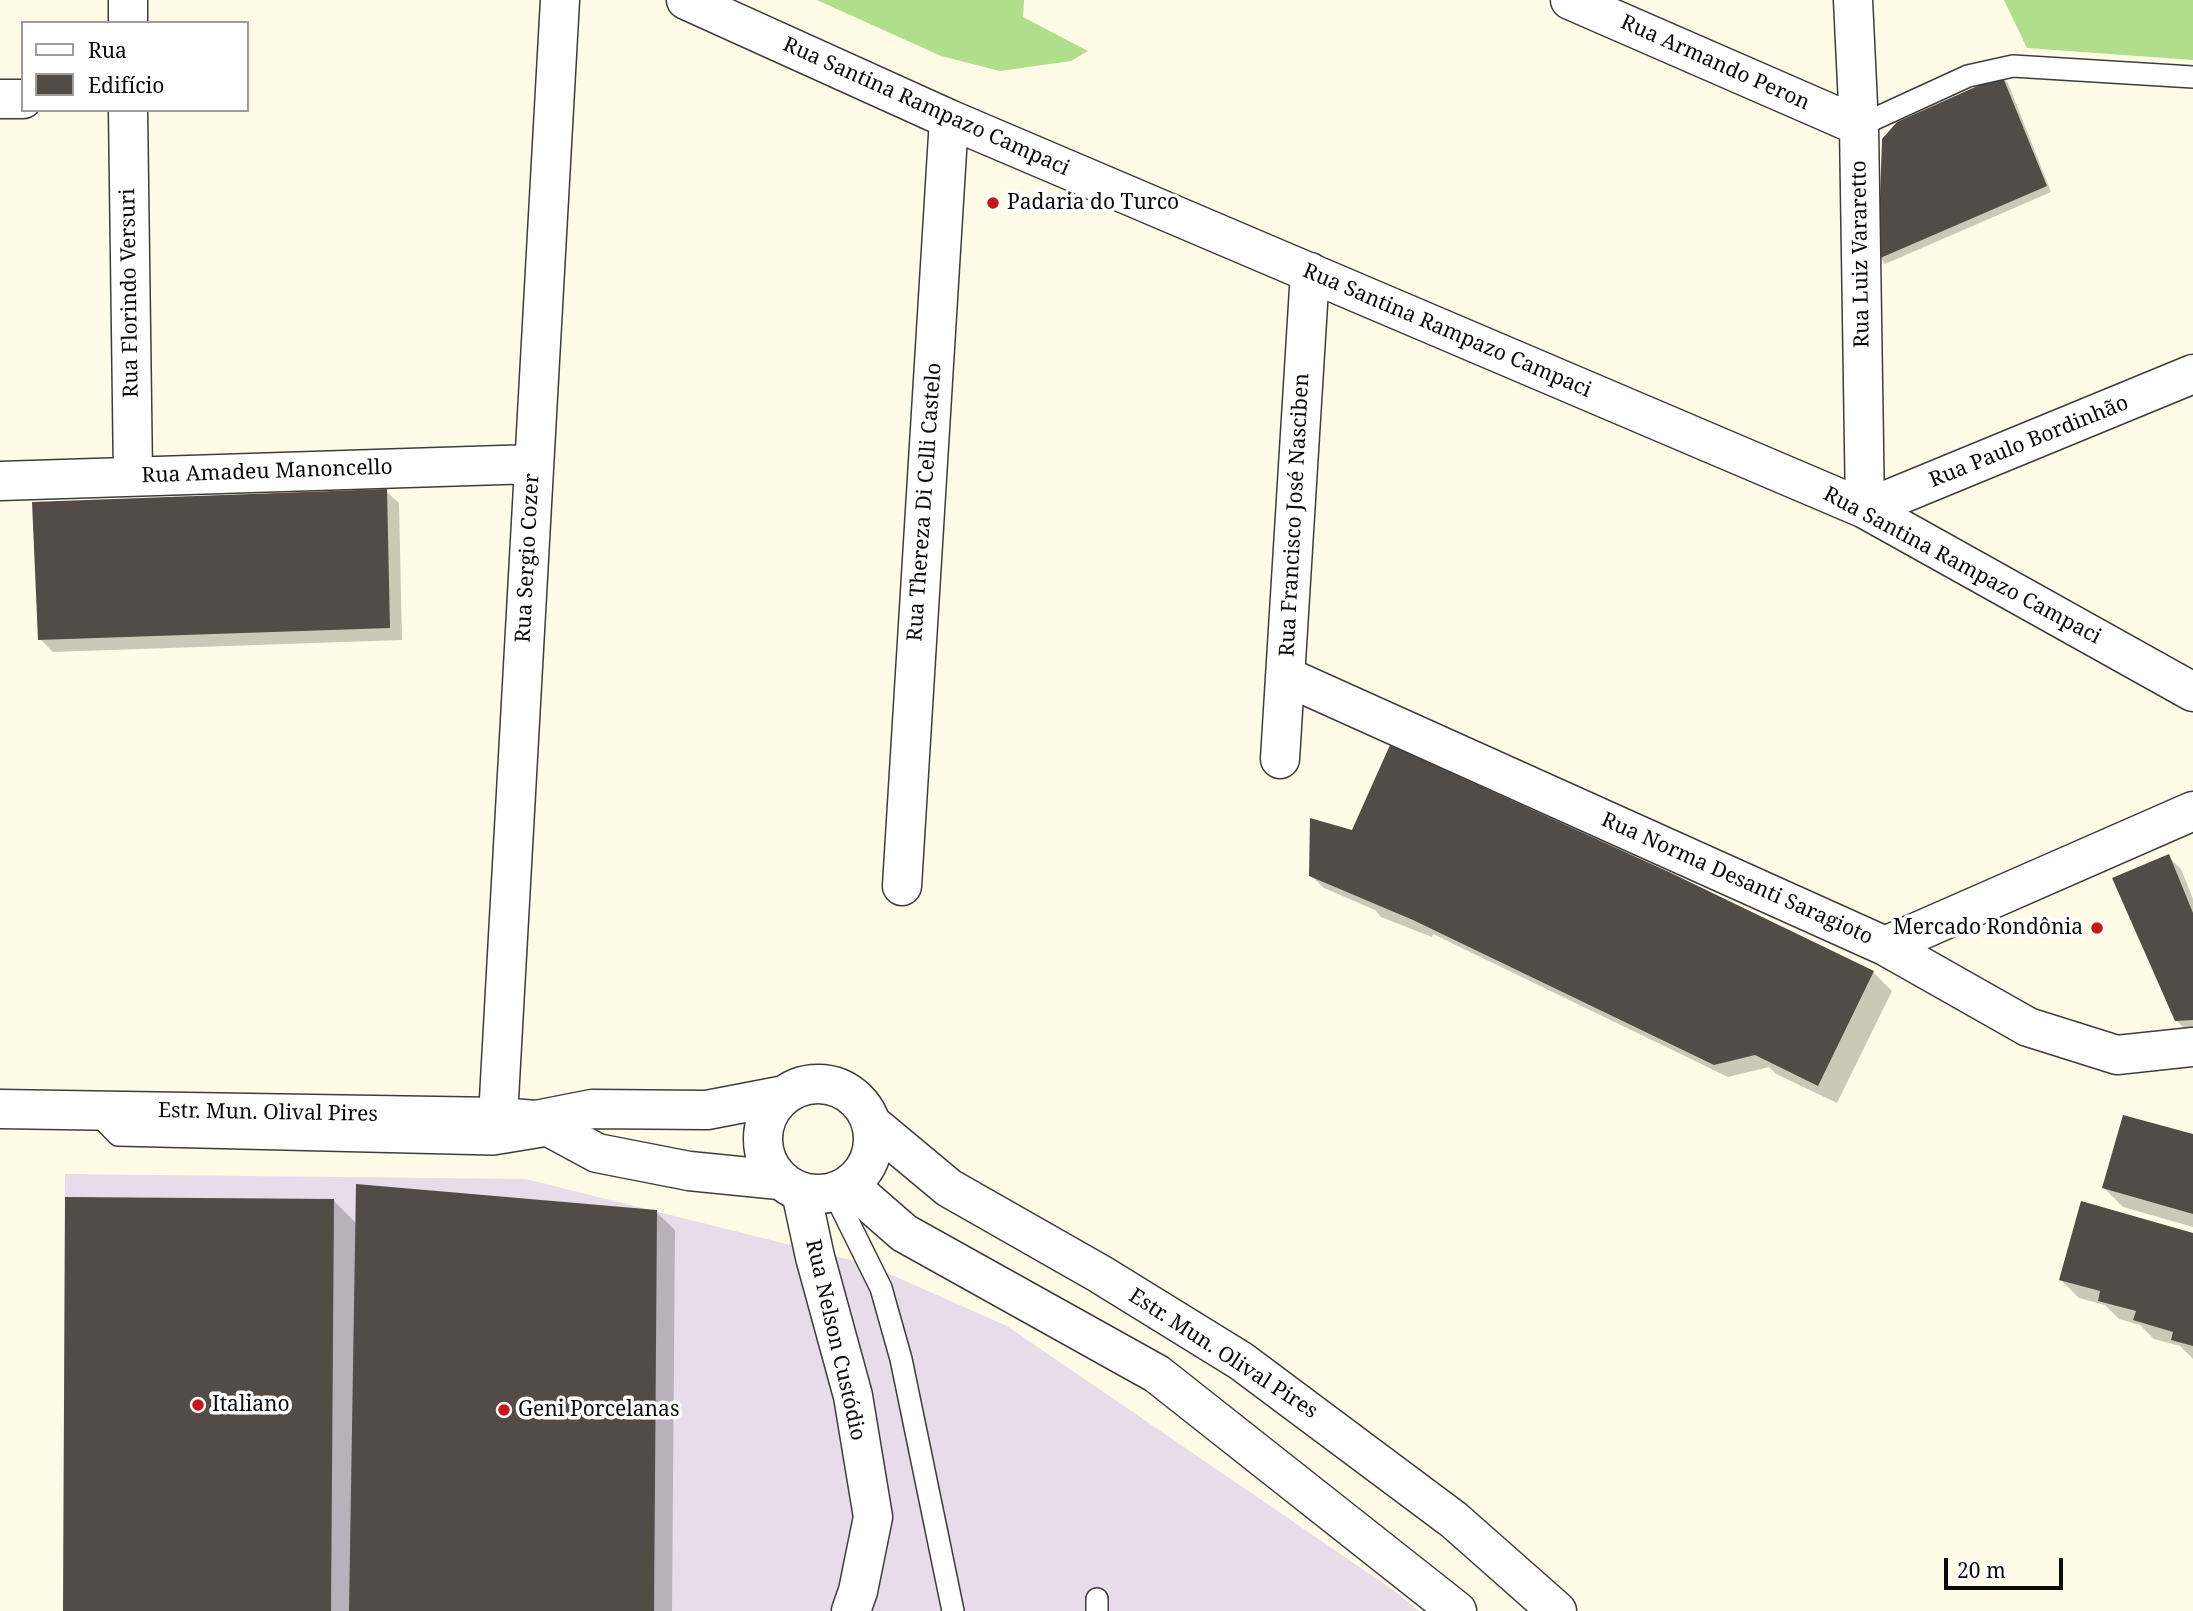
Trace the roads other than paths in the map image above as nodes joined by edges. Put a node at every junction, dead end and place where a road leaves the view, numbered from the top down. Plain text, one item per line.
1 (128, 0) edge
2 (560, 0) edge
3 (686, 0) edge
4 (1570, 0) edge
5 (1853, 0) edge
6 (128, 21) edge
7 (2193, 77) edge
8 (0, 99) edge
9 (21, 99) edge
10 (128, 112) edge
11 (949, 119) junction
12 (1859, 127) junction
13 (1310, 272) junction
14 (2193, 374) edge
15 (533, 464) junction
16 (133, 476) junction
17 (0, 481) edge
18 (1865, 509) junction
19 (1285, 676) junction
20 (2193, 692) edge
21 (1280, 759) dead end
22 (2193, 811) edge
23 (902, 886) dead end
24 (1885, 946) junction
25 (2193, 1047) edge
26 (785, 1095) junction
27 (0, 1109) edge
28 (94, 1110) junction
29 (498, 1117) junction
30 (871, 1123) junction
31 (549, 1127) junction
32 (816, 1187) junction
33 (851, 1611) edge
34 (954, 1611) edge
35 (1457, 1611) edge
36 (1557, 1611) edge

1 - 6 street
2 - 15 street, Rua Sergio Cozer
3 - 11 street, Rua Santina Rampazo Campaci
4 - 12 street, Rua Armando Peron
5 - 12 street, Rua Luiz Vararetto
7 - 12 lane
8 - 9 street
10 - 16 street, Rua Florindo Versuri
11 - 13 street, Rua Santina Rampazo Campaci
11 - 23 street, Rua Thereza Di Celli Castelo
12 - 18 street, Rua Luiz Vararetto
13 - 18 street, Rua Santina Rampazo Campaci
13 - 19 street, Rua Francisco José Nasciben
14 - 18 street, Rua Paulo Bordinhão
15 - 16 street, Rua Amadeu Manoncello
15 - 29 street, Rua Sergio Cozer
16 - 17 street, Rua Amadeu Manoncello
18 - 20 street, Rua Santina Rampazo Campaci
19 - 21 street, Rua Francisco José Nasciben
19 - 24 street, Rua Norma Desanti Saragioto
22 - 24 street
24 - 25 street, Rua Norma Desanti Saragioto
26 - 30 street, Estr. Mun. Olival Pires
26 - 31 street, Estr. Mun. Olival Pires
26 - 32 street
27 - 28 street, Estr. Mun. Olival Pires
28 - 29 street, Estr. Mun. Olival Pires
28 - 31 lane
29 - 31 street, Estr. Mun. Olival Pires
30 - 32 street
30 - 36 street, Estr. Mun. Olival Pires
31 - 32 street, Estr. Mun. Olival Pires
32 - 33 street, Rua Nelson Custódio
32 - 34 lane
32 - 35 street

